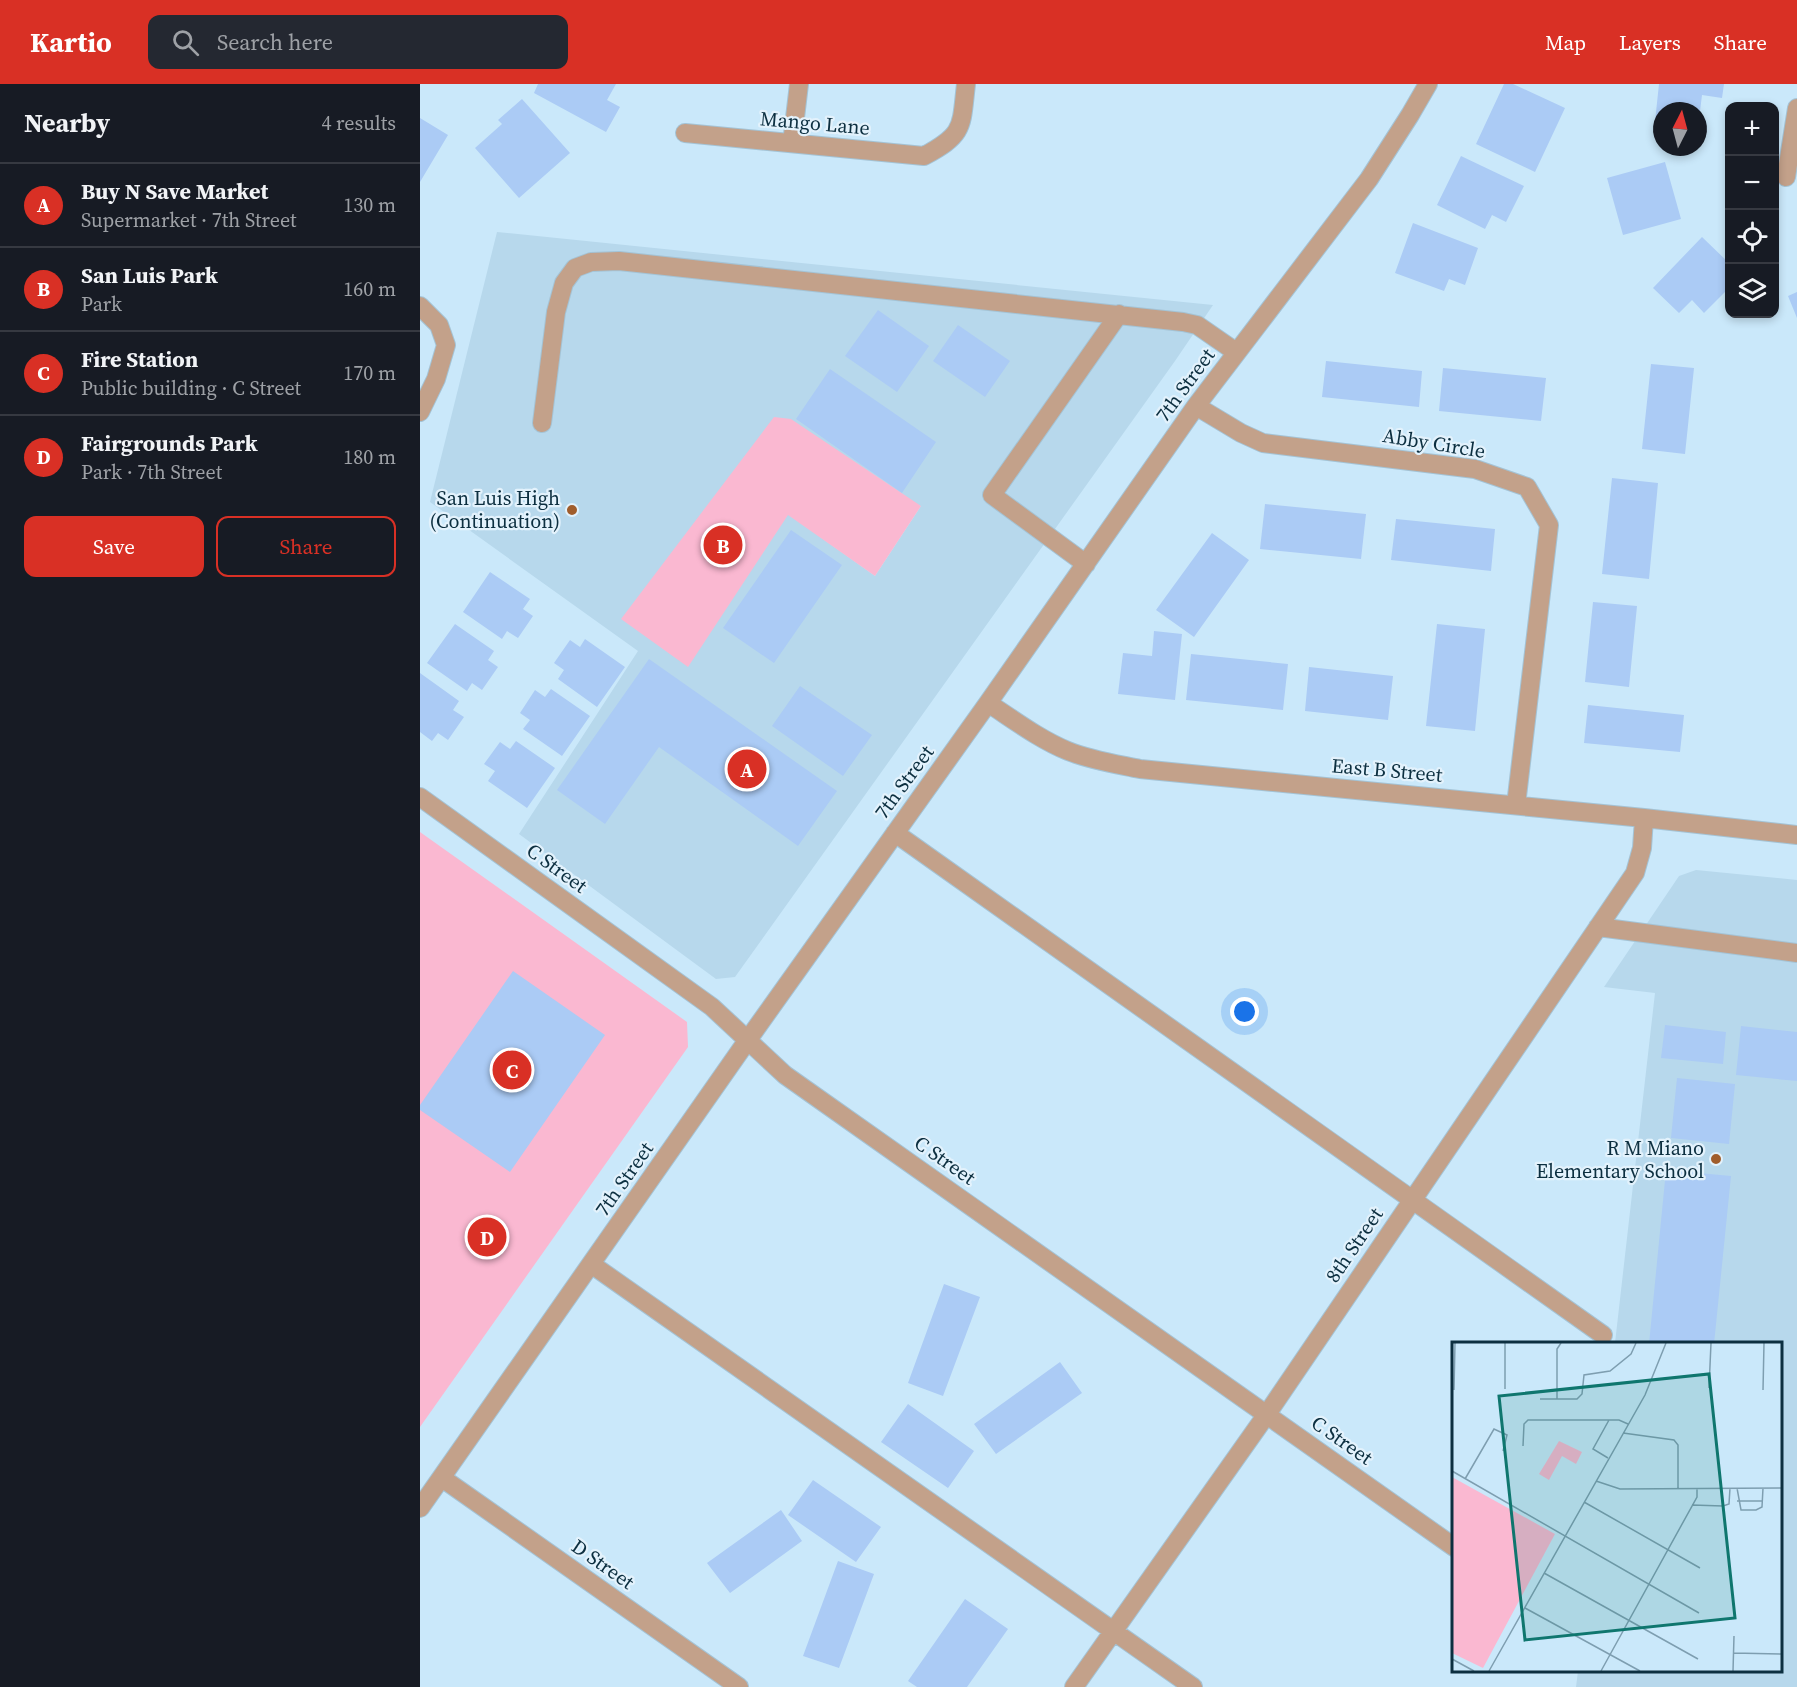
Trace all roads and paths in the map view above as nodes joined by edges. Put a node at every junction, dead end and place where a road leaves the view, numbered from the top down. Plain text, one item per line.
1 (799, 84) edge
2 (966, 84) edge
3 (1428, 84) edge
4 (1797, 108) edge
5 (685, 133) dead end
6 (792, 143) junction
7 (1786, 177) dead end
8 (420, 306) edge
9 (1119, 314) junction
10 (1236, 352) junction
11 (1196, 406) junction
12 (420, 412) edge
13 (542, 423) dead end
14 (1086, 564) junction
15 (988, 703) junction
16 (420, 797) edge
17 (1516, 805) junction
18 (1644, 818) junction
19 (895, 833) junction
20 (1797, 835) edge
21 (1599, 927) junction
22 (1797, 953) edge
23 (747, 1041) junction
24 (1412, 1200) junction
25 (591, 1264) junction
26 (1603, 1335) dead end
27 (1266, 1414) junction
28 (442, 1478) junction
29 (420, 1508) edge
30 (1452, 1546) edge
31 (1114, 1630) junction
32 (739, 1687) edge
33 (1074, 1687) edge
34 (1192, 1687) edge

1 - 6 street
2 - 6 street, Mango Lane
3 - 10 street, 7th Street
4 - 7 street
5 - 6 street, Mango Lane
8 - 12 street
9 - 10 street
9 - 13 street
9 - 14 street
10 - 11 street, 7th Street
11 - 14 street, 7th Street
11 - 17 street, Abby Circle
14 - 15 street, 7th Street
15 - 17 street, East B Street
15 - 19 street, 7th Street
16 - 23 street, C Street
17 - 18 street, East B Street
18 - 20 street, East B Street
18 - 21 street, 8th Street
19 - 23 street, 7th Street
19 - 24 street
21 - 22 street
21 - 24 street, 8th Street
23 - 25 street, 7th Street
23 - 27 street, C Street
24 - 26 street
24 - 27 street, 8th Street
25 - 28 street, 7th Street
25 - 31 street
27 - 30 street, C Street
27 - 31 street, 8th Street
28 - 29 street, 7th Street
28 - 32 street, D Street
31 - 33 street, 8th Street
31 - 34 street

